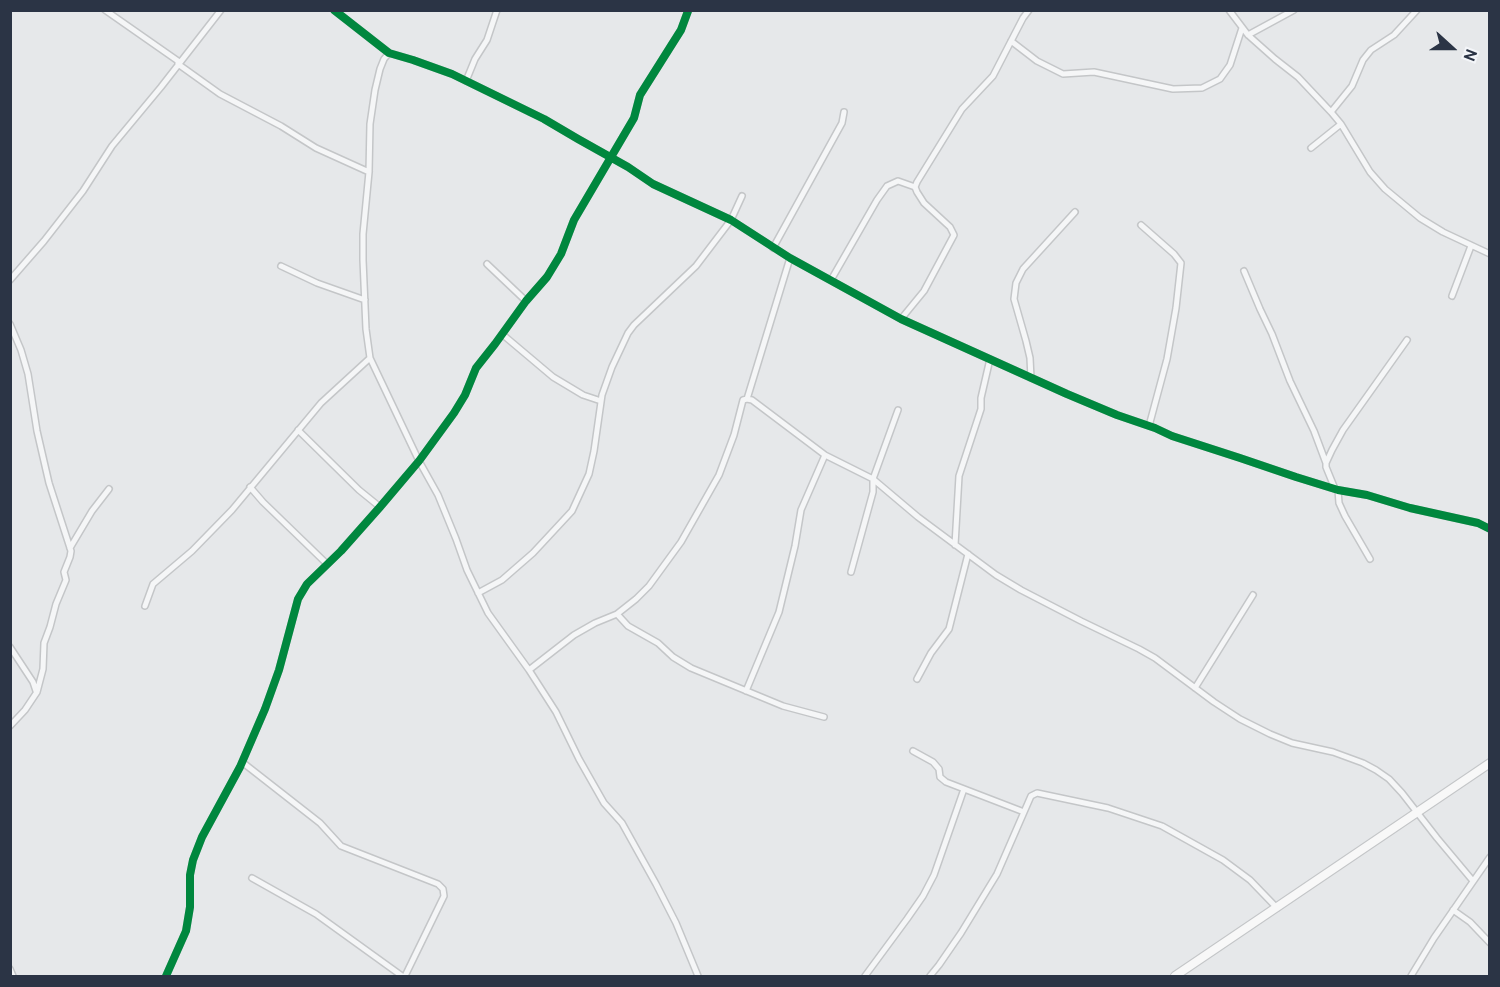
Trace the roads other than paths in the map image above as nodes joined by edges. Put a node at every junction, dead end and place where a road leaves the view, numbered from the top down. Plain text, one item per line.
1 (105, 10) edge
2 (220, 10) edge
3 (334, 10) edge
4 (497, 10) edge
5 (1029, 10) edge
6 (1228, 10) edge
7 (1294, 10) edge
8 (1417, 10) edge
9 (688, 11) edge
10 (1242, 28) junction
11 (1248, 35) junction
12 (1011, 41) junction
13 (389, 53) junction
14 (178, 64) junction
15 (466, 81) junction
16 (844, 112) dead end
17 (1331, 112) junction
18 (1341, 124) junction
19 (1311, 148) dead end
20 (610, 158) junction
21 (369, 172) junction
22 (915, 187) junction
23 (742, 196) dead end
24 (1075, 212) dead end
25 (731, 220) junction
26 (1141, 225) dead end
27 (1471, 246) junction
28 (774, 248) junction
29 (1490, 254) edge
30 (790, 258) junction
31 (487, 264) dead end
32 (281, 266) dead end
33 (1244, 271) dead end
34 (10, 280) edge
35 (831, 280) junction
36 (1452, 296) dead end
37 (365, 300) junction
38 (526, 301) junction
39 (901, 319) junction
40 (10, 324) edge
41 (502, 334) junction
42 (1407, 340) dead end
43 (370, 358) junction
44 (990, 359) junction
45 (1031, 378) junction
46 (747, 399) junction
47 (602, 401) junction
48 (898, 410) dead end
49 (1149, 426) junction
50 (298, 430) junction
51 (825, 455) junction
52 (419, 461) junction
53 (1326, 463) junction
54 (873, 479) junction
55 (250, 487) junction
56 (109, 489) dead end
57 (1337, 490) junction
58 (380, 507) junction
59 (1490, 529) edge
60 (956, 545) junction
61 (70, 548) junction
62 (968, 554) junction
63 (1370, 558) dead end
64 (327, 564) junction
65 (851, 573) dead end
66 (478, 593) junction
67 (1253, 595) dead end
68 (145, 606) dead end
69 (617, 614) junction
70 (10, 647) edge
71 (529, 670) junction
72 (917, 679) dead end
73 (1195, 688) junction
74 (746, 691) junction
75 (37, 692) junction
76 (824, 717) dead end
77 (10, 726) edge
78 (913, 751) dead end
79 (242, 762) junction
80 (1490, 764) edge
81 (964, 789) junction
82 (1024, 812) junction
83 (1417, 812) junction
84 (1490, 857) edge
85 (252, 878) dead end
86 (1473, 881) junction
87 (1277, 908) junction
88 (1453, 910) junction
89 (1490, 943) edge
90 (10, 969) edge
91 (13, 976) edge
92 (166, 976) edge
93 (404, 976) edge
94 (698, 976) edge
95 (865, 976) edge
96 (930, 976) edge
97 (1175, 976) edge
98 (1412, 976) edge

1 - 14 street
2 - 14 street
3 - 13 street
4 - 15 street
5 - 12 street
6 - 10 street
7 - 11 street
8 - 17 street
9 - 20 street
10 - 11 street
10 - 12 street
11 - 17 street
12 - 22 street
13 - 15 street
13 - 21 street
14 - 21 street
14 - 34 street
15 - 20 street
16 - 28 street
17 - 18 street
18 - 19 street
18 - 27 street
20 - 25 street
20 - 38 street
21 - 37 street
22 - 35 street
22 - 39 street
23 - 25 street
24 - 45 street
25 - 28 street
25 - 47 street
26 - 49 street
27 - 29 street
27 - 36 street
28 - 30 street
30 - 35 street
30 - 46 street
31 - 38 street
32 - 37 street
33 - 53 street
35 - 39 street
37 - 43 street
38 - 41 street
39 - 44 street
40 - 61 street
41 - 47 street
41 - 52 street
42 - 53 street
43 - 50 street
43 - 52 street
44 - 45 street
44 - 60 street
45 - 49 street
46 - 51 street
46 - 69 street
47 - 66 street
48 - 54 street
49 - 57 street
50 - 55 street
50 - 58 street
51 - 54 street
51 - 74 street
52 - 58 street
52 - 66 street
53 - 57 street
54 - 60 street
54 - 65 street
55 - 64 street
55 - 68 street
56 - 61 street
57 - 59 street
57 - 63 street
58 - 64 street
60 - 62 street
61 - 75 street
62 - 72 street
62 - 73 street
64 - 79 street
66 - 71 street
67 - 73 street
69 - 71 street
69 - 74 street
70 - 75 street
71 - 94 street
73 - 83 street
74 - 76 street
75 - 77 street
78 - 81 street
79 - 92 street
79 - 93 street
80 - 83 main road
81 - 82 street
81 - 95 street
82 - 87 street
82 - 96 street
83 - 86 street
83 - 87 main road
84 - 86 street
85 - 93 street
86 - 88 street
87 - 97 main road
88 - 89 street
88 - 98 street
90 - 91 street

